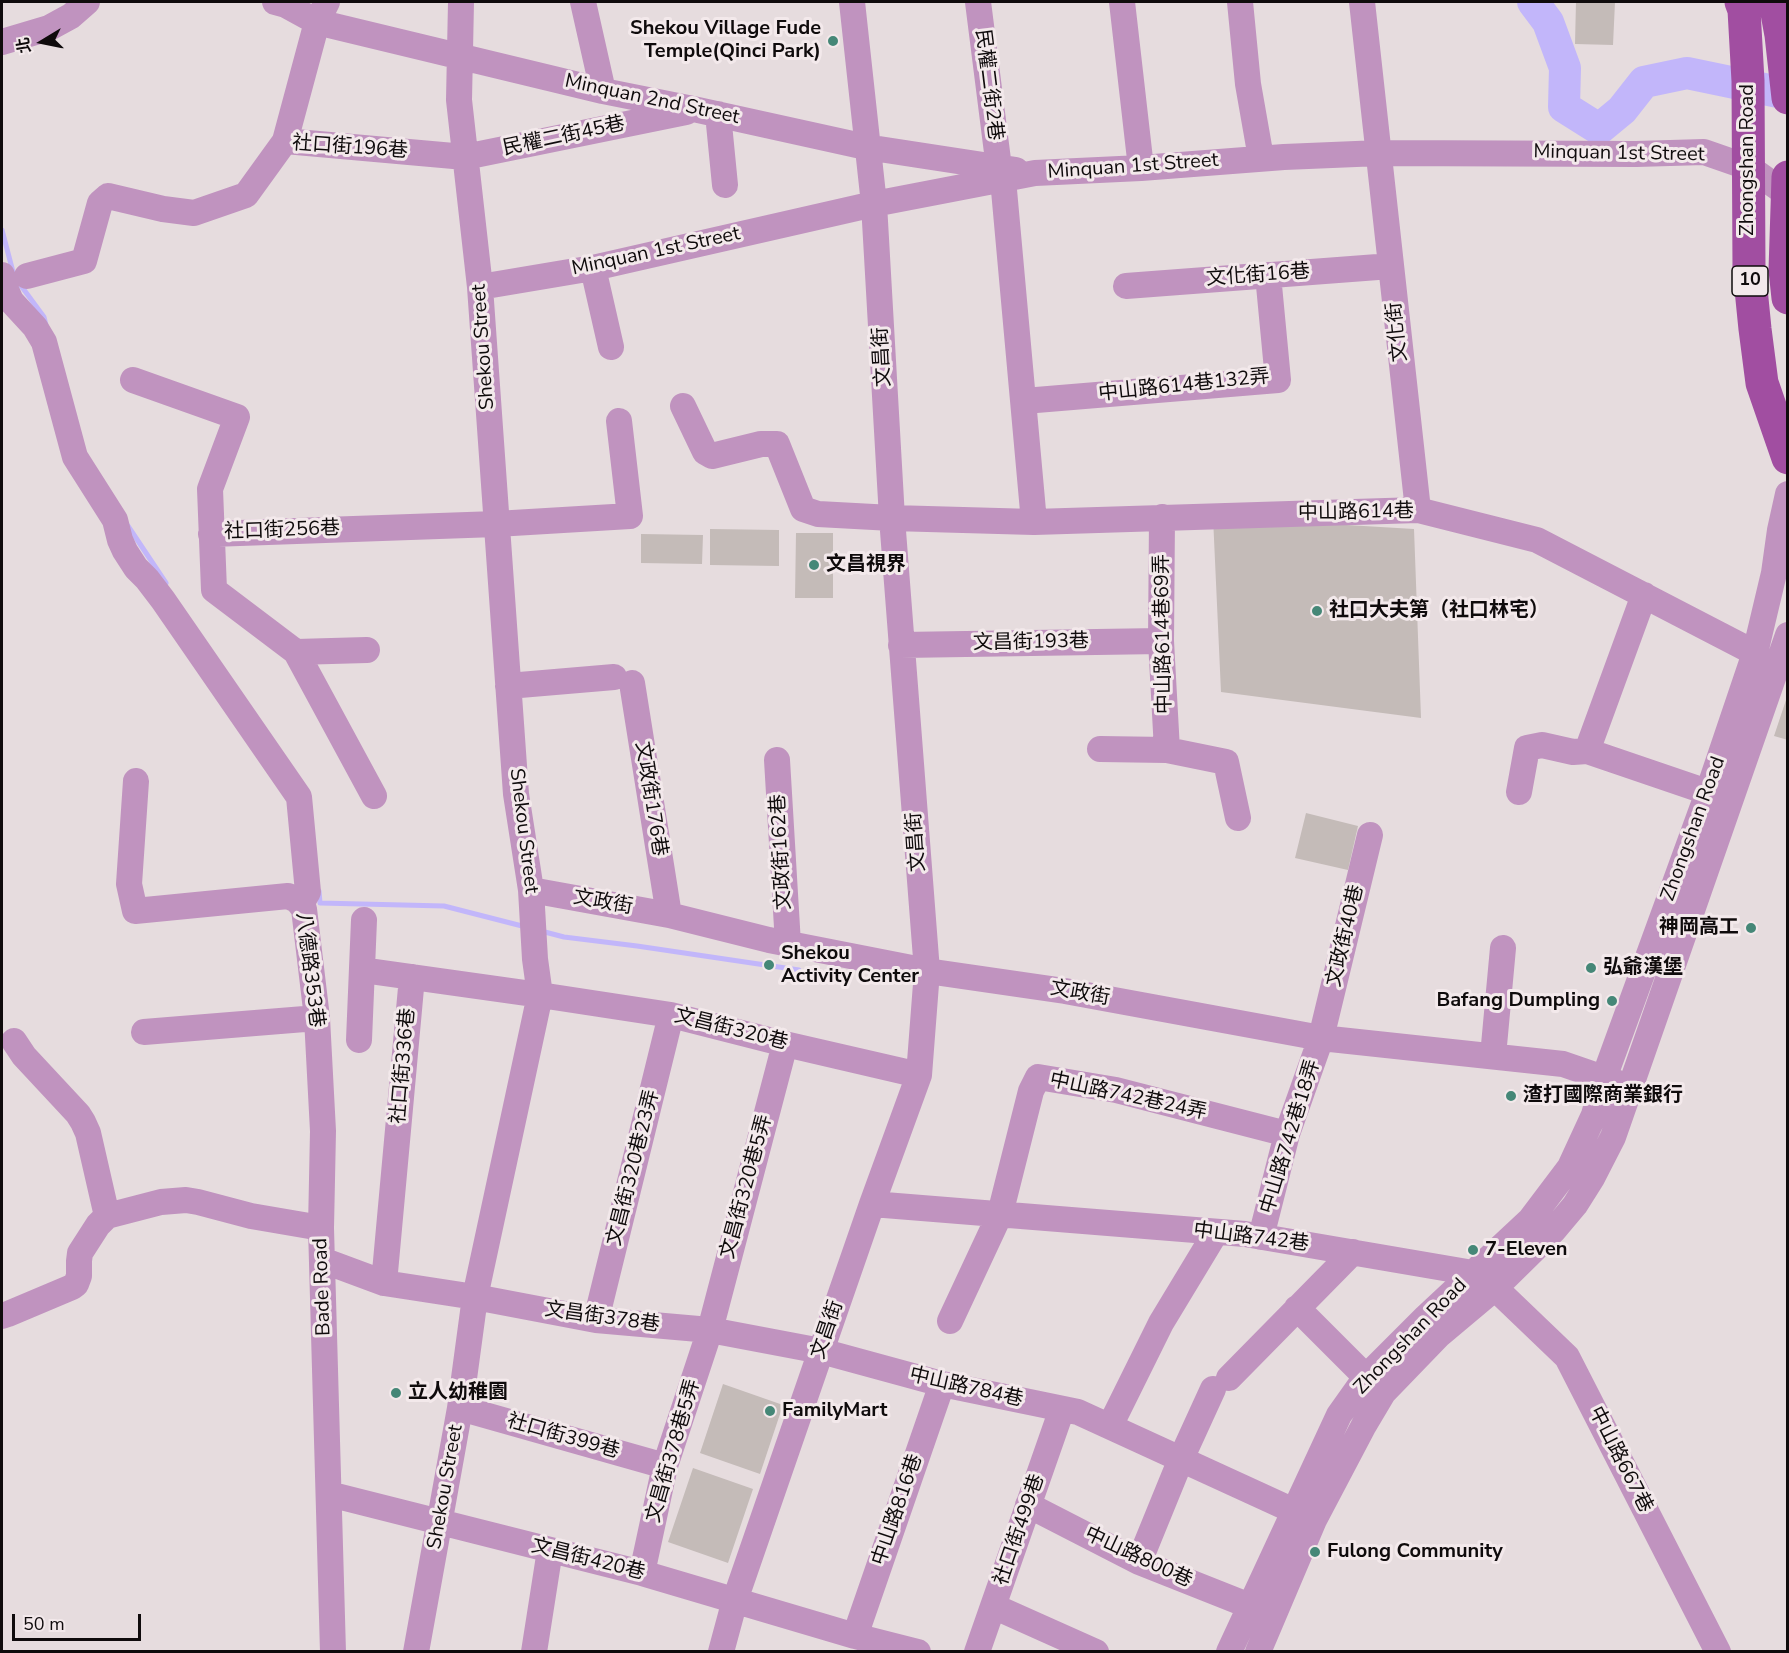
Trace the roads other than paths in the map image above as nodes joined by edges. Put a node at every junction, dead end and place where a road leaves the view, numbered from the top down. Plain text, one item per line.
1 (87, 2) edge
2 (275, 2) edge
3 (461, 2) edge
4 (584, 2) edge
5 (852, 2) edge
6 (978, 2) edge
7 (1122, 2) edge
8 (1240, 2) edge
9 (1362, 2) edge
10 (1741, 2) edge
11 (1774, 2) edge
12 (322, 12) edge
13 (2, 42) edge
14 (460, 56) junction
15 (603, 91) junction
16 (1787, 92) edge
17 (708, 112) junction
18 (285, 141) junction
19 (866, 147) junction
20 (1380, 153) junction
21 (465, 157) junction
22 (1261, 158) junction
23 (1141, 168) junction
24 (1750, 168) junction
25 (1001, 174) junction
26 (1788, 177) edge
27 (725, 185) dead end
28 (1787, 195) edge
29 (874, 204) junction
30 (1391, 266) junction
31 (593, 268) junction
32 (2, 275) edge
33 (1268, 275) junction
34 (27, 276) dead end
35 (480, 286) junction
36 (1126, 286) dead end
37 (1788, 298) edge
38 (611, 347) dead end
39 (133, 380) dead end
40 (1024, 401) junction
41 (683, 406) dead end
42 (619, 421) dead end
43 (1787, 452) edge
44 (1788, 494) edge
45 (1418, 510) junction
46 (1162, 517) junction
47 (892, 518) junction
48 (1034, 522) junction
49 (496, 524) junction
50 (211, 534) junction
51 (1644, 595) junction
52 (1788, 635) edge
53 (1161, 641) junction
54 (901, 645) junction
55 (368, 650) dead end
56 (296, 652) junction
57 (1755, 653) junction
58 (508, 686) junction
59 (1100, 749) dead end
60 (1167, 750) junction
61 (1587, 751) junction
62 (777, 760) dead end
63 (136, 781) dead end
64 (1519, 792) dead end
65 (374, 796) dead end
66 (1720, 796) junction
67 (1238, 818) dead end
68 (1370, 835) dead end
69 (531, 890) junction
70 (301, 904) junction
71 (669, 915) junction
72 (364, 920) dead end
73 (788, 944) junction
74 (1503, 948) dead end
75 (362, 970) junction
76 (927, 971) junction
77 (412, 977) junction
78 (540, 995) junction
79 (671, 1015) junction
80 (317, 1018) junction
81 (144, 1032) dead end
82 (1322, 1038) junction
83 (359, 1040) dead end
84 (14, 1041) dead end
85 (785, 1044) junction
86 (1494, 1056) junction
87 (919, 1075) junction
88 (1604, 1078) junction
89 (1630, 1087) junction
90 (1287, 1134) junction
91 (872, 1204) junction
92 (1000, 1214) junction
93 (107, 1216) junction
94 (321, 1228) junction
95 (1216, 1232) junction
96 (1261, 1237) junction
97 (1353, 1252) junction
98 (322, 1260) junction
99 (1473, 1272) junction
100 (384, 1283) junction
101 (1495, 1288) junction
102 (476, 1298) junction
103 (1298, 1308) junction
104 (2, 1316) edge
105 (597, 1320) junction
106 (950, 1321) dead end
107 (710, 1330) junction
108 (821, 1351) junction
109 (1366, 1377) junction
110 (942, 1384) junction
111 (460, 1408) junction
112 (1062, 1409) junction
113 (1110, 1426) junction
114 (1181, 1459) junction
115 (665, 1466) junction
116 (329, 1494) junction
117 (1028, 1505) junction
118 (1294, 1511) junction
119 (440, 1523) junction
120 (550, 1550) junction
121 (1139, 1562) junction
122 (642, 1573) junction
123 (735, 1600) junction
124 (993, 1606) junction
125 (1250, 1606) junction
126 (855, 1636) junction
127 (333, 1652) edge
128 (416, 1652) edge
129 (534, 1652) edge
130 (721, 1652) edge
131 (918, 1652) edge
132 (977, 1652) edge
133 (1096, 1652) edge
134 (1229, 1652) edge
135 (1258, 1652) edge
136 (1718, 1652) edge

1 - 13 street
2 - 12 street, Minquan 2nd Street
3 - 14 street, Shekou Street
4 - 15 street
5 - 19 street, 文昌街
6 - 25 street, 民權二街2巷
7 - 23 street
8 - 22 street
9 - 20 street, 文化街
10 - 24 main road, Zhongshan Road / 10
11 - 16 main road, Zhongshan Road
12 - 14 street, Minquan 2nd Street
12 - 18 street
14 - 15 street, Minquan 2nd Street
14 - 21 street, Shekou Street
15 - 17 street, Minquan 2nd Street
17 - 19 street, Minquan 2nd Street
17 - 21 street, 民權二街45巷
17 - 27 street
18 - 21 street, 社口街196巷
18 - 34 street, 社口街196巷
19 - 25 street, Minquan 2nd Street
19 - 29 street, 文昌街
20 - 22 street, Minquan 1st Street
20 - 24 street, Minquan 1st Street
20 - 30 street, 文化街
21 - 35 street, Shekou Street
22 - 23 street, Minquan 1st Street
23 - 25 street, Minquan 1st Street
24 - 28 street, Minquan 1st Street
24 - 43 main road, Zhongshan Road / 10
25 - 29 street, Minquan 1st Street
25 - 40 street
26 - 28 main road, Zhongshan Road / 10
28 - 37 main road, Zhongshan Road / 10
29 - 31 street, Minquan 1st Street
29 - 47 street, 文昌街
30 - 33 street, 文化街16巷
30 - 45 street, 文化街
31 - 35 street, Minquan 1st Street
31 - 38 street
32 - 70 street
33 - 36 street, 文化街16巷
33 - 40 street, 中山路614巷132弄
35 - 49 street, Shekou Street
39 - 50 street
40 - 48 street
41 - 47 street, 中山路614巷
42 - 49 street, 社口街256巷
44 - 57 street, Zhongshan Road
45 - 46 street, 中山路614巷
45 - 51 street, 中山路614巷
46 - 48 street, 中山路614巷
46 - 53 street, 中山路614巷69弄
47 - 48 street, 中山路614巷
47 - 54 street, 文昌街
49 - 50 street, 社口街256巷
49 - 58 street, Shekou Street
50 - 56 street, 社口街256巷
51 - 57 street, 中山路614巷
51 - 61 street
52 - 66 street, Zhongshan Road
53 - 54 street, 文昌街193巷
53 - 60 street, 中山路614巷69弄
54 - 76 street, 文昌街
55 - 56 street
56 - 65 street, 社口街256巷
57 - 66 street, Zhongshan Road
58 - 69 street, Shekou Street
58 - 71 street, 文政街176巷
59 - 60 street
60 - 67 street
61 - 64 street
61 - 66 street
62 - 73 street, 文政街162巷
63 - 70 street, 八德路353巷
66 - 88 street, Zhongshan Road
66 - 89 street, Zhongshan Road
68 - 82 street, 文政街40巷
69 - 71 street, 文政街
69 - 78 street, Shekou Street
70 - 80 street, 八德路353巷
71 - 73 street, 文政街
72 - 75 street
73 - 76 street, 文政街
74 - 86 street
75 - 77 street
75 - 83 street
76 - 82 street, 文政街
76 - 87 street, 文昌街
77 - 78 street
77 - 100 street, 社口街336巷
78 - 79 street, 文昌街320巷
78 - 102 street, Shekou Street
79 - 85 street, 文昌街320巷
79 - 105 street, 文昌街320巷23弄
80 - 81 street
80 - 94 street, 八德路353巷
82 - 86 street, 文政街
82 - 90 street, 中山路742巷18弄
84 - 93 street
85 - 87 street, 文昌街320巷
85 - 107 street, 文昌街320巷5弄
86 - 88 street, 文政街
87 - 91 street, 文昌街
88 - 89 street, 文政街
88 - 99 street, Zhongshan Road
89 - 101 street, Zhongshan Road
90 - 92 street, 中山路742巷24弄
90 - 96 street, 中山路742巷18弄
91 - 92 street, 中山路742巷
91 - 108 street, 文昌街
92 - 95 street, 中山路742巷
92 - 106 street
93 - 94 street, Bade Road
93 - 104 street
94 - 98 street, Bade Road
95 - 96 street, 中山路742巷
95 - 113 street
96 - 97 street, 中山路742巷
97 - 99 street, 中山路742巷
97 - 103 street
98 - 100 street, 文昌街378巷
98 - 116 street, Bade Road
99 - 101 street, 中山路742巷
99 - 109 street, Zhongshan Road
100 - 102 street, 文昌街378巷
101 - 135 street, Zhongshan Road
101 - 136 street, 中山路667巷
102 - 105 street, 文昌街378巷
102 - 111 street, Shekou Street
103 - 109 street
103 - 114 street
105 - 107 street, 文昌街378巷
107 - 108 street, 文昌街378巷
107 - 115 street, 文昌街378巷5弄
108 - 110 street, 中山路784巷
108 - 123 street, 文昌街
109 - 118 street, Zhongshan Road
110 - 112 street, 中山路784巷
110 - 126 street, 中山路816巷
111 - 115 street, 社口街399巷
111 - 119 street, Shekou Street
112 - 113 street, 中山路784巷
112 - 117 street, 社口街499巷
113 - 114 street, 中山路784巷
114 - 118 street, 中山路784巷
114 - 121 street
115 - 122 street, 文昌街378巷5弄
116 - 119 street, 文昌街420巷
116 - 127 street, Bade Road
117 - 121 street, 中山路800巷
117 - 124 street, 社口街499巷
118 - 125 street, Zhongshan Road
119 - 120 street, 文昌街420巷
119 - 128 street, Shekou Street
120 - 122 street, 文昌街420巷
120 - 129 street
121 - 125 street, 中山路800巷
122 - 123 street, 文昌街420巷
123 - 126 street
123 - 130 street, 文昌街
124 - 132 street, 社口街499巷
124 - 133 street
125 - 134 street, Zhongshan Road
126 - 131 street

